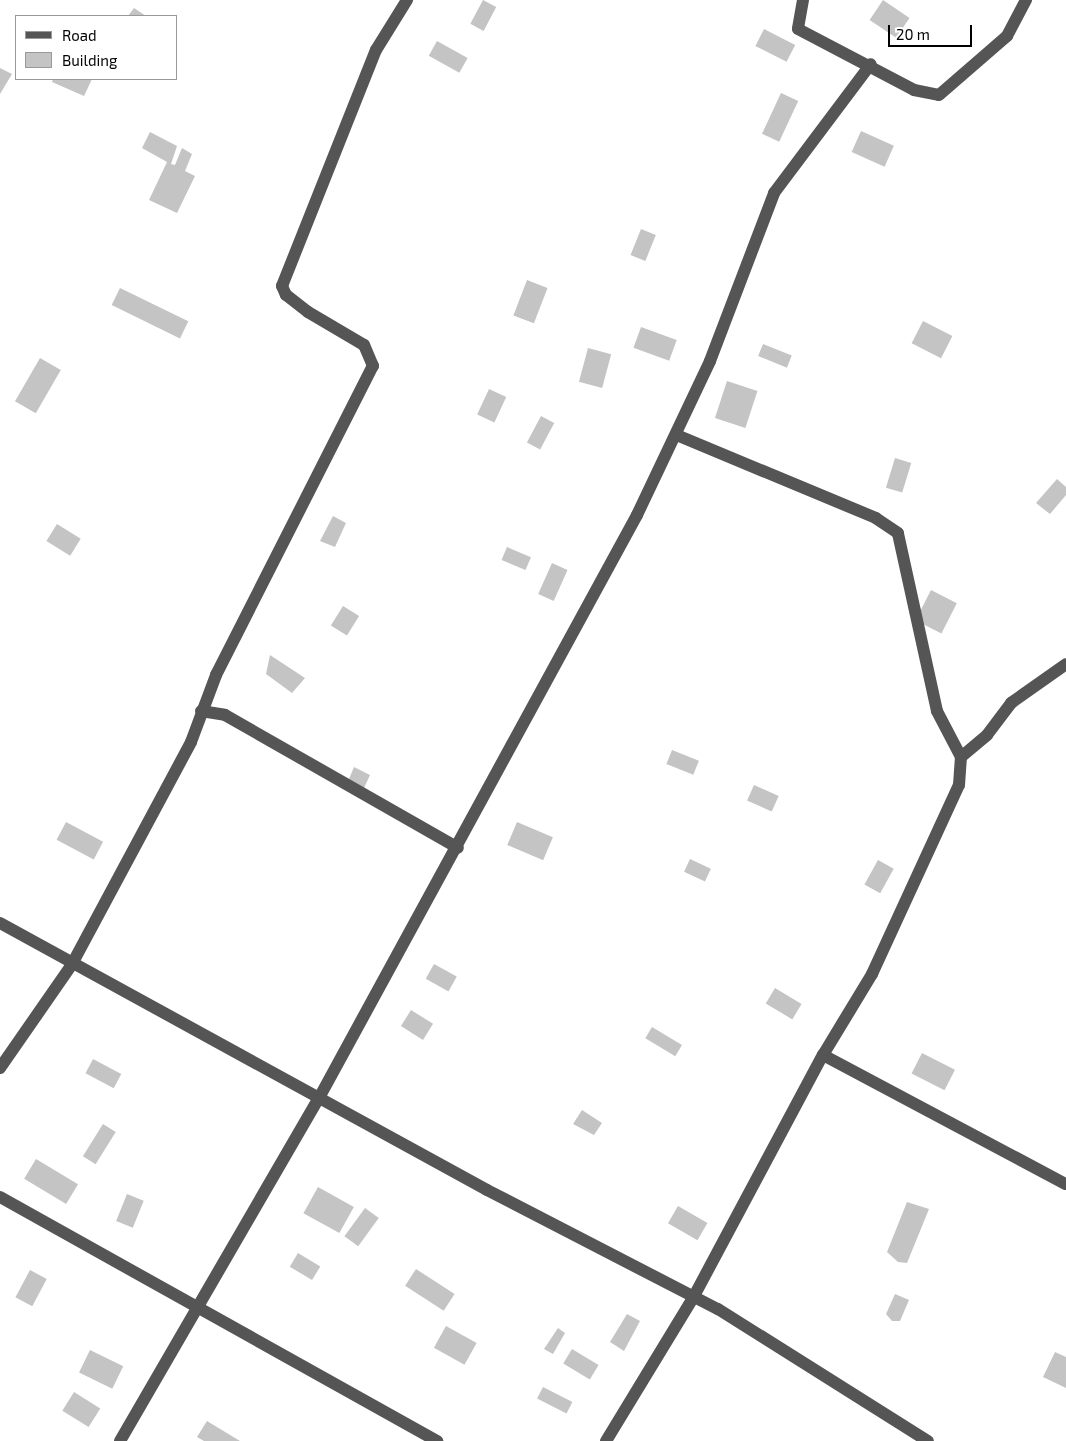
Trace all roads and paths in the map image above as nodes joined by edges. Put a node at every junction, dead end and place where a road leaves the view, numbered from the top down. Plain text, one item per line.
1 (407, 0) edge
2 (803, 0) edge
3 (1026, 0) edge
4 (871, 64) junction
5 (677, 435) junction
6 (1066, 664) edge
7 (200, 711) junction
8 (961, 757) junction
9 (458, 848) junction
10 (0, 923) edge
11 (71, 966) junction
12 (823, 1055) junction
13 (0, 1068) edge
14 (319, 1098) junction
15 (1066, 1184) edge
16 (0, 1197) edge
17 (693, 1298) junction
18 (195, 1307) junction
19 (120, 1441) edge
20 (437, 1441) edge
21 (606, 1441) edge
22 (928, 1441) edge

1 - 7 street
2 - 4 street
3 - 4 street
4 - 5 street
5 - 8 street
5 - 9 street
6 - 8 street
7 - 9 street
7 - 11 street
8 - 12 street
9 - 14 street
10 - 11 street
11 - 13 street
11 - 14 street
12 - 15 street
12 - 17 street
14 - 17 street
14 - 18 street
16 - 18 street
17 - 21 street
17 - 22 street
18 - 19 street
18 - 20 street

